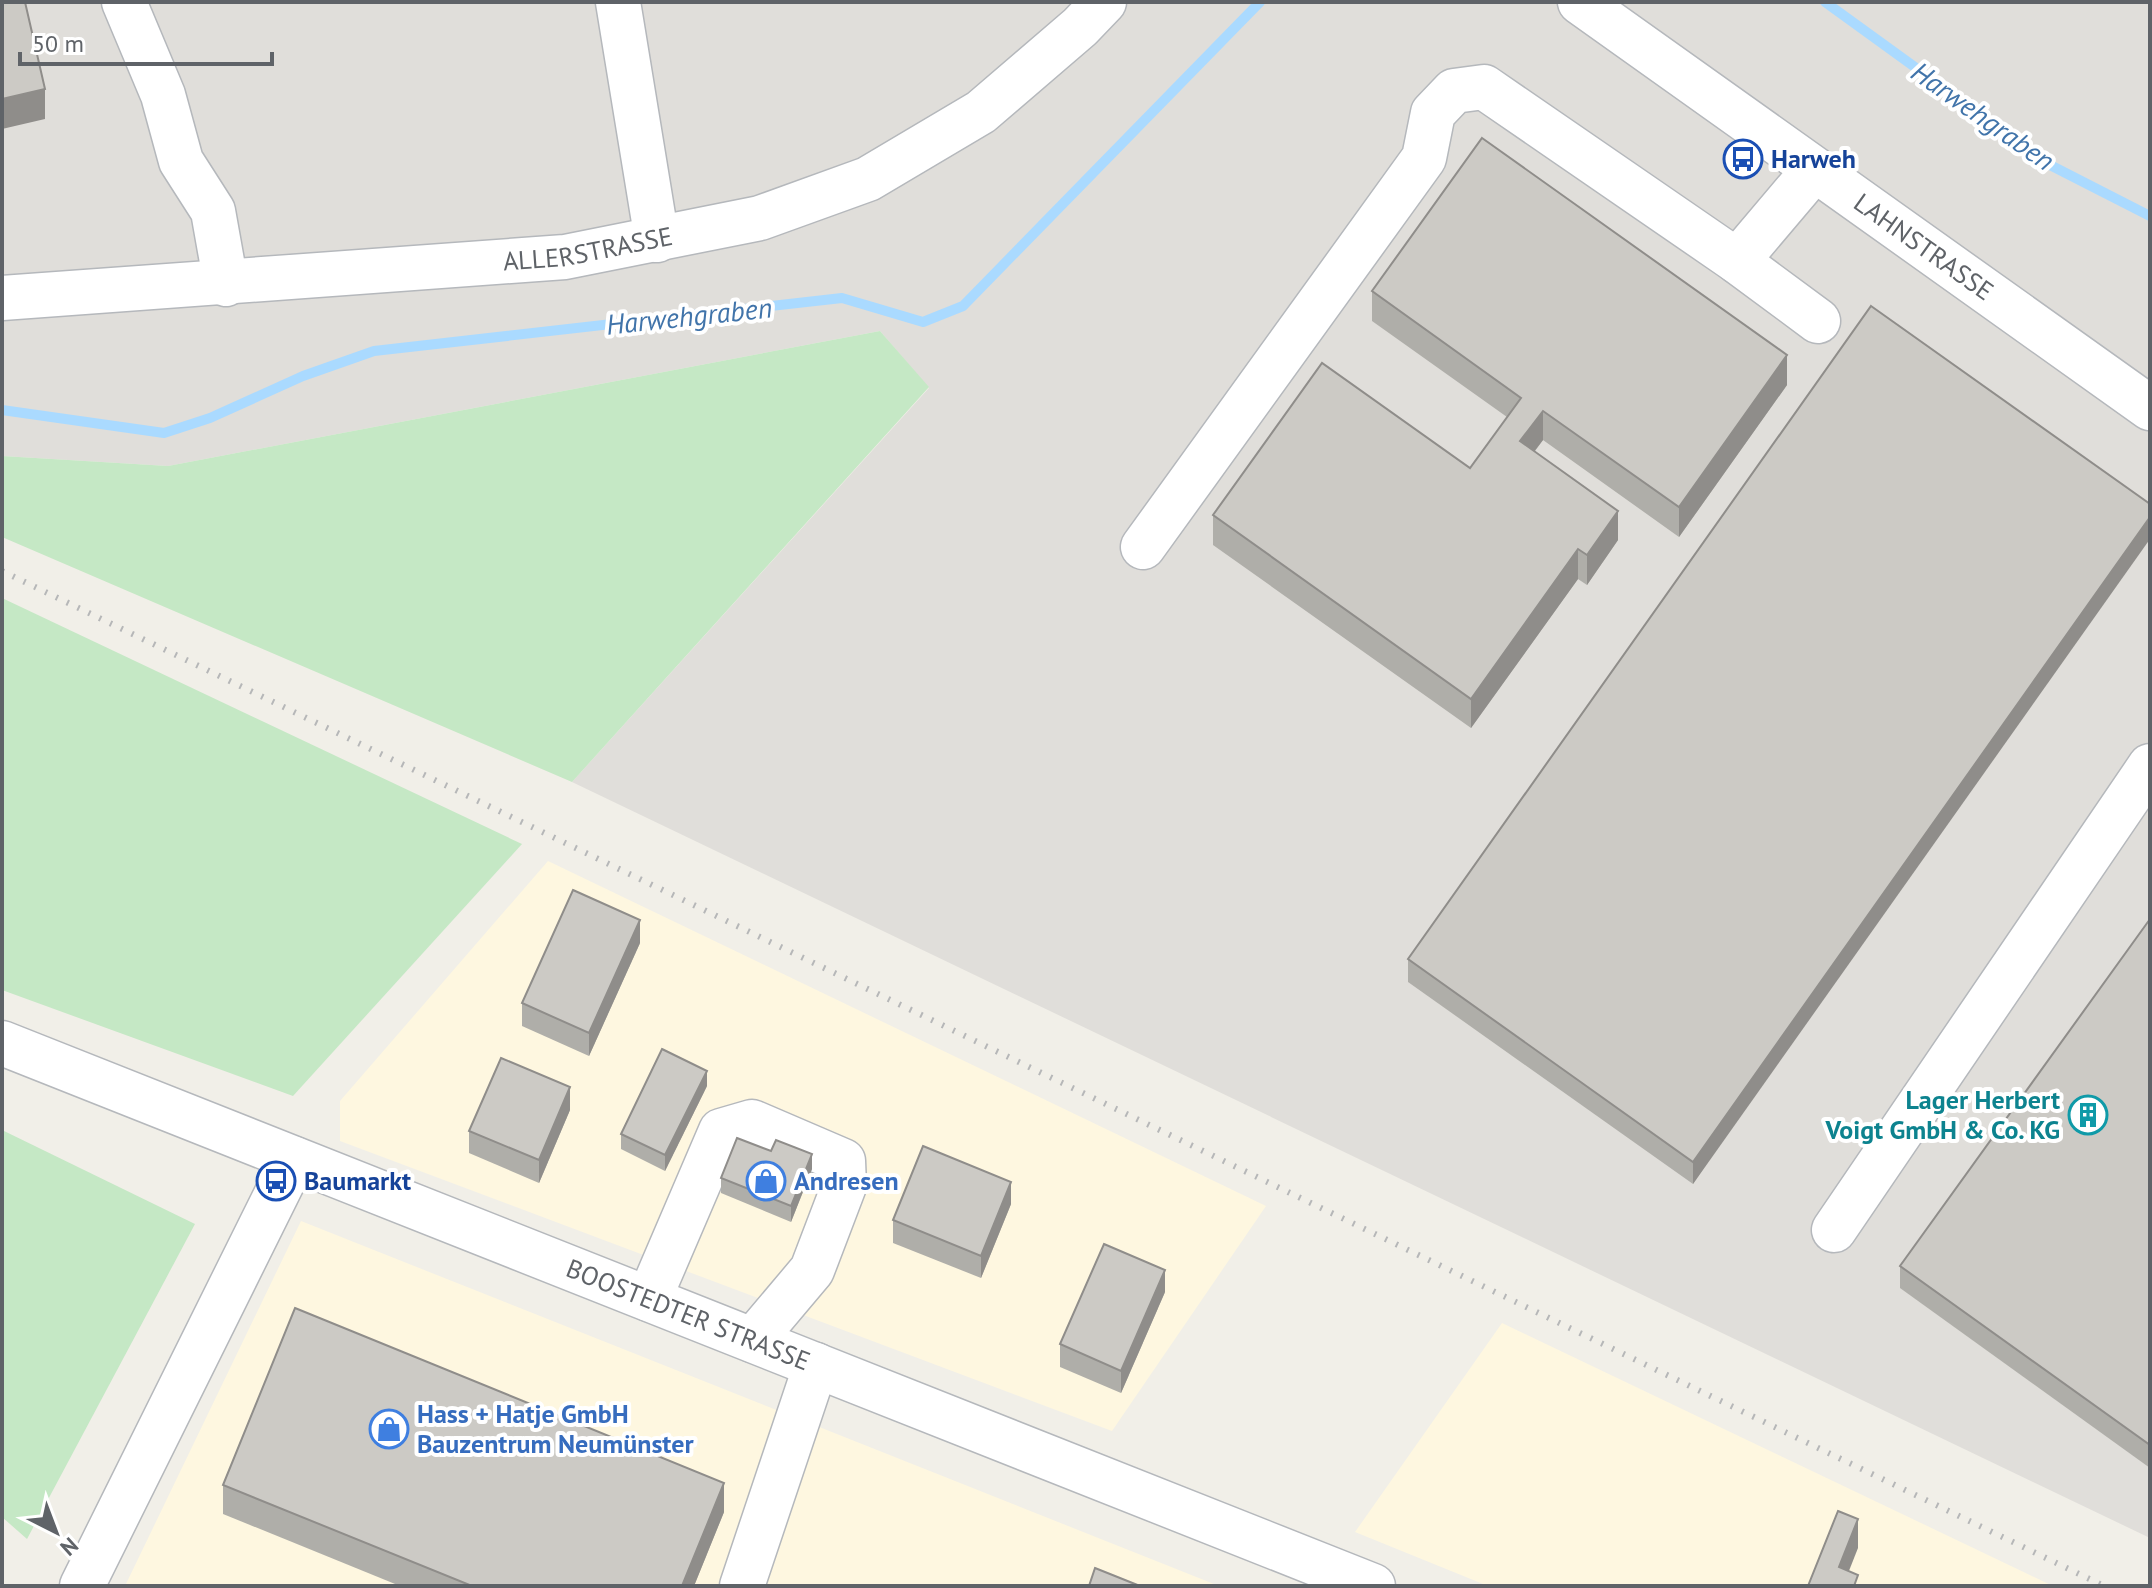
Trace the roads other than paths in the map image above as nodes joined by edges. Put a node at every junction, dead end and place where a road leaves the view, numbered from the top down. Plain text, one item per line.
1 (124, 2) edge
2 (618, 2) edge
3 (1104, 2) edge
4 (1580, 2) edge
5 (1814, 170) junction
6 (657, 240) junction
7 (1737, 261) junction
8 (226, 284) junction
9 (2, 298) edge
10 (1818, 321) dead end
11 (2150, 408) edge
12 (1143, 547) dead end
13 (2150, 766) edge
14 (2, 1043) edge
15 (294, 1159) junction
16 (1834, 1230) dead end
17 (649, 1299) junction
18 (753, 1340) junction
19 (816, 1365) junction
20 (82, 1586) edge
21 (742, 1586) edge
22 (1373, 1586) edge

1 - 8 street
2 - 6 street
3 - 6 street, ALLERSTRASSE
4 - 5 street, LAHNSTRASSE
5 - 7 street
5 - 11 street, LAHNSTRASSE
6 - 8 street, ALLERSTRASSE
7 - 10 street
7 - 12 street
8 - 9 street, ALLERSTRASSE
13 - 16 street
14 - 15 street, BOOSTEDTER STRASSE
15 - 17 street, BOOSTEDTER STRASSE
15 - 20 street
17 - 18 street, BOOSTEDTER STRASSE
17 - 18 street
18 - 19 street, BOOSTEDTER STRASSE
19 - 21 street
19 - 22 street, BOOSTEDTER STRASSE

